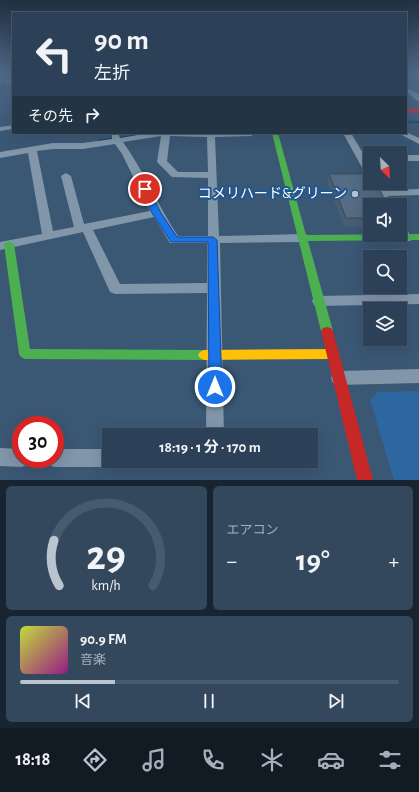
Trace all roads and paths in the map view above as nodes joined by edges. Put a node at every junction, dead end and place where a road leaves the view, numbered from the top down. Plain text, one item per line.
1 (407, 110) edge
2 (419, 111) edge
3 (12, 127) edge
4 (0, 129) edge
5 (154, 134) edge
6 (166, 134) edge
7 (211, 134) edge
8 (275, 134) edge
9 (348, 134) edge
10 (404, 134) edge
11 (116, 137) edge
12 (419, 142) edge
13 (32, 150) junction
14 (363, 154) edge
15 (0, 155) edge
16 (407, 158) edge
17 (419, 158) edge
18 (213, 175) junction
19 (66, 176) dead end
20 (380, 190) edge
21 (419, 192) edge
22 (382, 193) junction
23 (384, 198) edge
24 (157, 213) junction
25 (83, 228) junction
26 (48, 236) junction
27 (304, 238) junction
28 (363, 238) edge
29 (407, 238) edge
30 (419, 238) edge
31 (213, 240) junction
32 (5, 245) edge
33 (214, 288) junction
34 (419, 299) edge
35 (319, 301) junction
36 (332, 354) junction
37 (215, 355) junction
38 (419, 376) edge
39 (339, 378) junction
40 (215, 428) edge
41 (0, 457) edge
42 (12, 458) edge
43 (64, 458) edge
44 (102, 458) edge
45 (365, 480) edge

1 - 2 street
3 - 4 street
5 - 11 street
6 - 18 street
7 - 18 street
8 - 27 street
9 - 14 street
10 - 12 street
11 - 13 street
11 - 24 street
13 - 15 street
13 - 26 street
16 - 17 street
18 - 31 street
19 - 25 street
20 - 22 street
21 - 22 street
22 - 23 street
24 - 25 street
24 - 31 street
25 - 26 street
25 - 33 street
26 - 32 street
27 - 28 street
27 - 31 street
27 - 35 street
29 - 30 street
31 - 33 street
32 - 37 street
33 - 37 street
34 - 35 street
35 - 36 street
36 - 37 street
36 - 39 street
37 - 40 street
38 - 39 street
39 - 45 street
41 - 42 street
43 - 44 street

